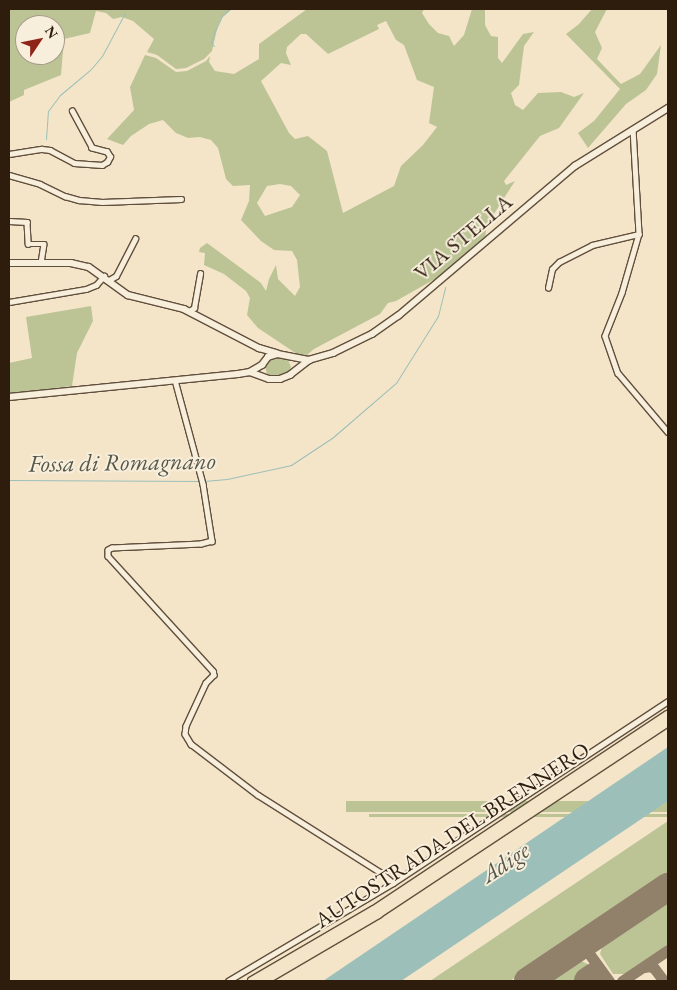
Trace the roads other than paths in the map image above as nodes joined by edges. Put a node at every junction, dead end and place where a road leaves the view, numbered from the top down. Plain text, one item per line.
1 (668, 108) edge
2 (72, 111) dead end
3 (633, 129) junction
4 (9, 154) edge
5 (9, 176) edge
6 (181, 199) dead end
7 (9, 221) edge
8 (639, 234) junction
9 (135, 239) dead end
10 (41, 262) junction
11 (9, 263) edge
12 (200, 274) dead end
13 (104, 276) junction
14 (109, 280) junction
15 (548, 288) dead end
16 (9, 302) edge
17 (188, 311) junction
18 (259, 348) junction
19 (278, 354) junction
20 (289, 356) junction
21 (309, 360) junction
22 (263, 363) junction
23 (250, 372) junction
24 (293, 372) junction
25 (265, 376) junction
26 (175, 380) junction
27 (9, 397) edge
28 (668, 432) edge
29 (668, 701) edge
30 (668, 715) edge
31 (668, 722) edge
32 (393, 883) junction
33 (228, 981) edge
34 (252, 981) edge
35 (264, 981) edge

1 - 3 main road, VIA STELLA
2 - 4 street
3 - 8 street
3 - 21 main road, VIA STELLA
5 - 6 street
7 - 10 street
8 - 15 street
8 - 28 street
9 - 14 street
10 - 11 main road
10 - 13 main road
12 - 17 street
13 - 14 main road
13 - 16 street
14 - 17 main road
17 - 18 main road
18 - 19 main road
18 - 22 main road
19 - 20 main road
19 - 22 main road
20 - 21 main road, VIA STELLA
20 - 24 main road
21 - 24 main road, VIA STELLA
22 - 23 main road
22 - 25 main road
23 - 25 main road
23 - 26 main road
24 - 25 main road
26 - 27 main road
26 - 32 street
29 - 32 street
30 - 34 highway, AUTOSTRADA DEL BRENNERO
31 - 35 highway, AUTOSTRADA DEL BRENNERO
32 - 33 street

